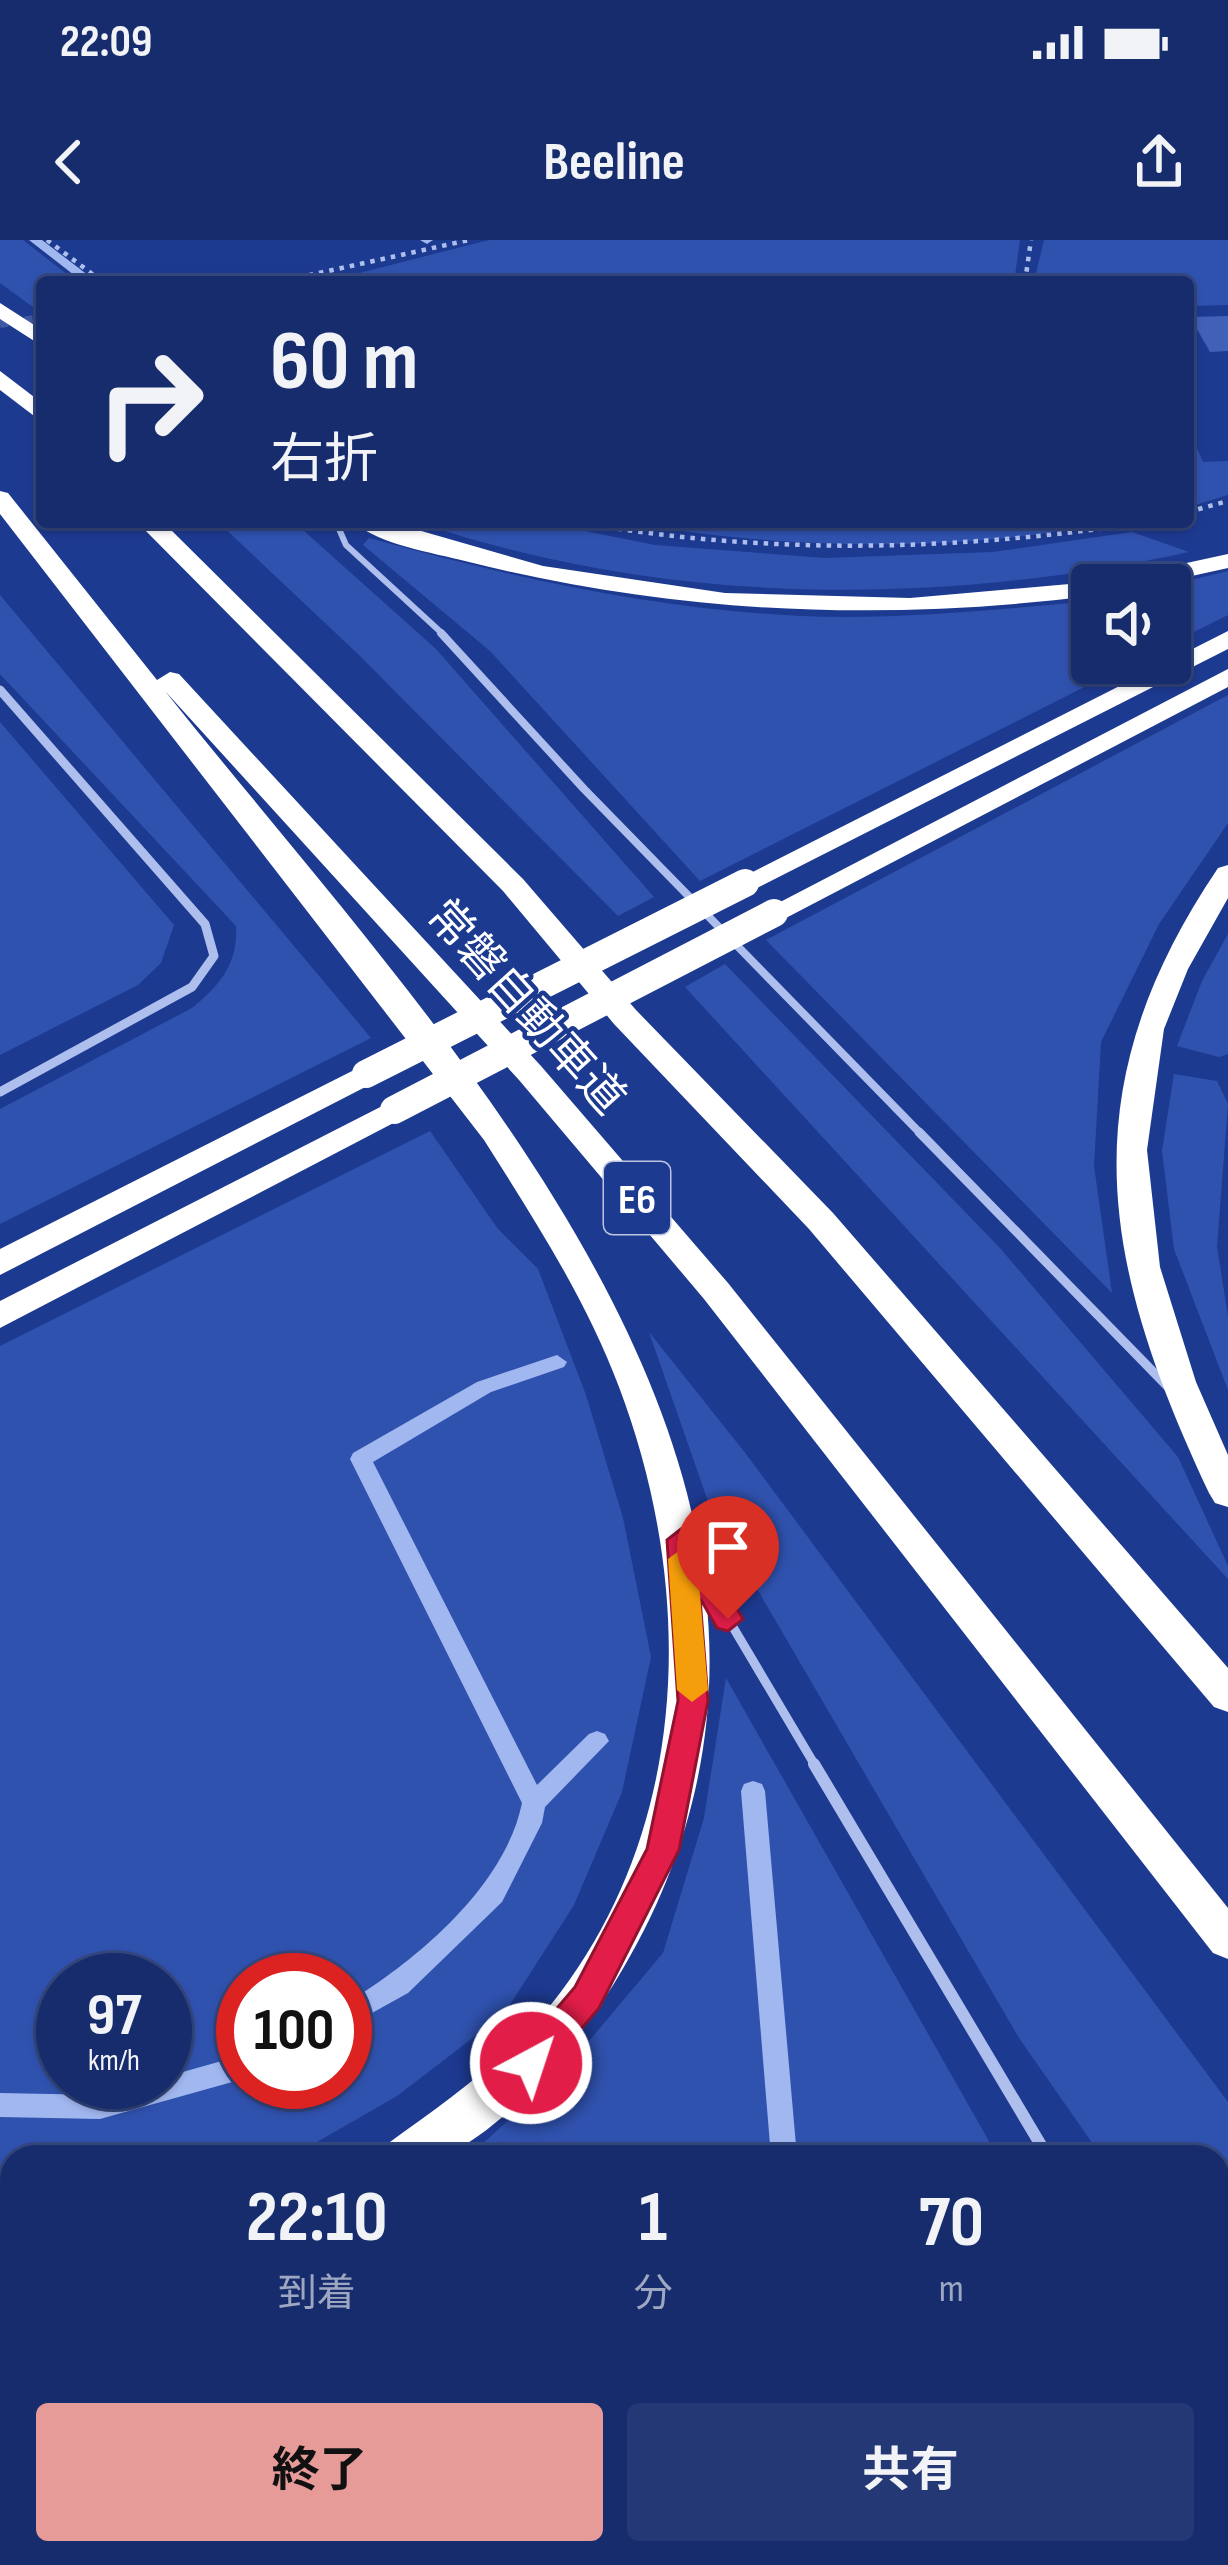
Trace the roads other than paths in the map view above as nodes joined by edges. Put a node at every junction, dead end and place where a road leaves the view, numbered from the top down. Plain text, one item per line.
1 (0, 308) edge
2 (36, 335) edge
3 (0, 378) edge
4 (36, 410) edge
5 (0, 496) edge
6 (155, 528) edge
7 (339, 528) edge
8 (384, 528) edge
9 (1228, 561) edge
10 (1191, 569) edge
11 (1071, 591) edge
12 (1228, 639) edge
13 (1228, 677) edge
14 (0, 690) edge
15 (1228, 874) edge
16 (0, 1092) edge
17 (0, 1263) edge
18 (0, 1316) edge
19 (1186, 1405) junction
20 (1228, 1492) edge
21 (681, 1540) junction
22 (1228, 1696) edge
23 (1228, 1940) edge
24 (426, 2145) edge
25 (1041, 2145) edge

1 - 2 highway
3 - 4 highway
5 - 21 highway
5 - 23 highway, 常磐自動車道 / E6
6 - 22 highway, 常磐自動車道
7 - 19 lane
8 - 11 highway
9 - 10 highway
12 - 17 highway, bridge
13 - 18 highway, bridge
14 - 16 street
15 - 19 highway
19 - 20 highway
21 - 24 highway
21 - 25 lane

